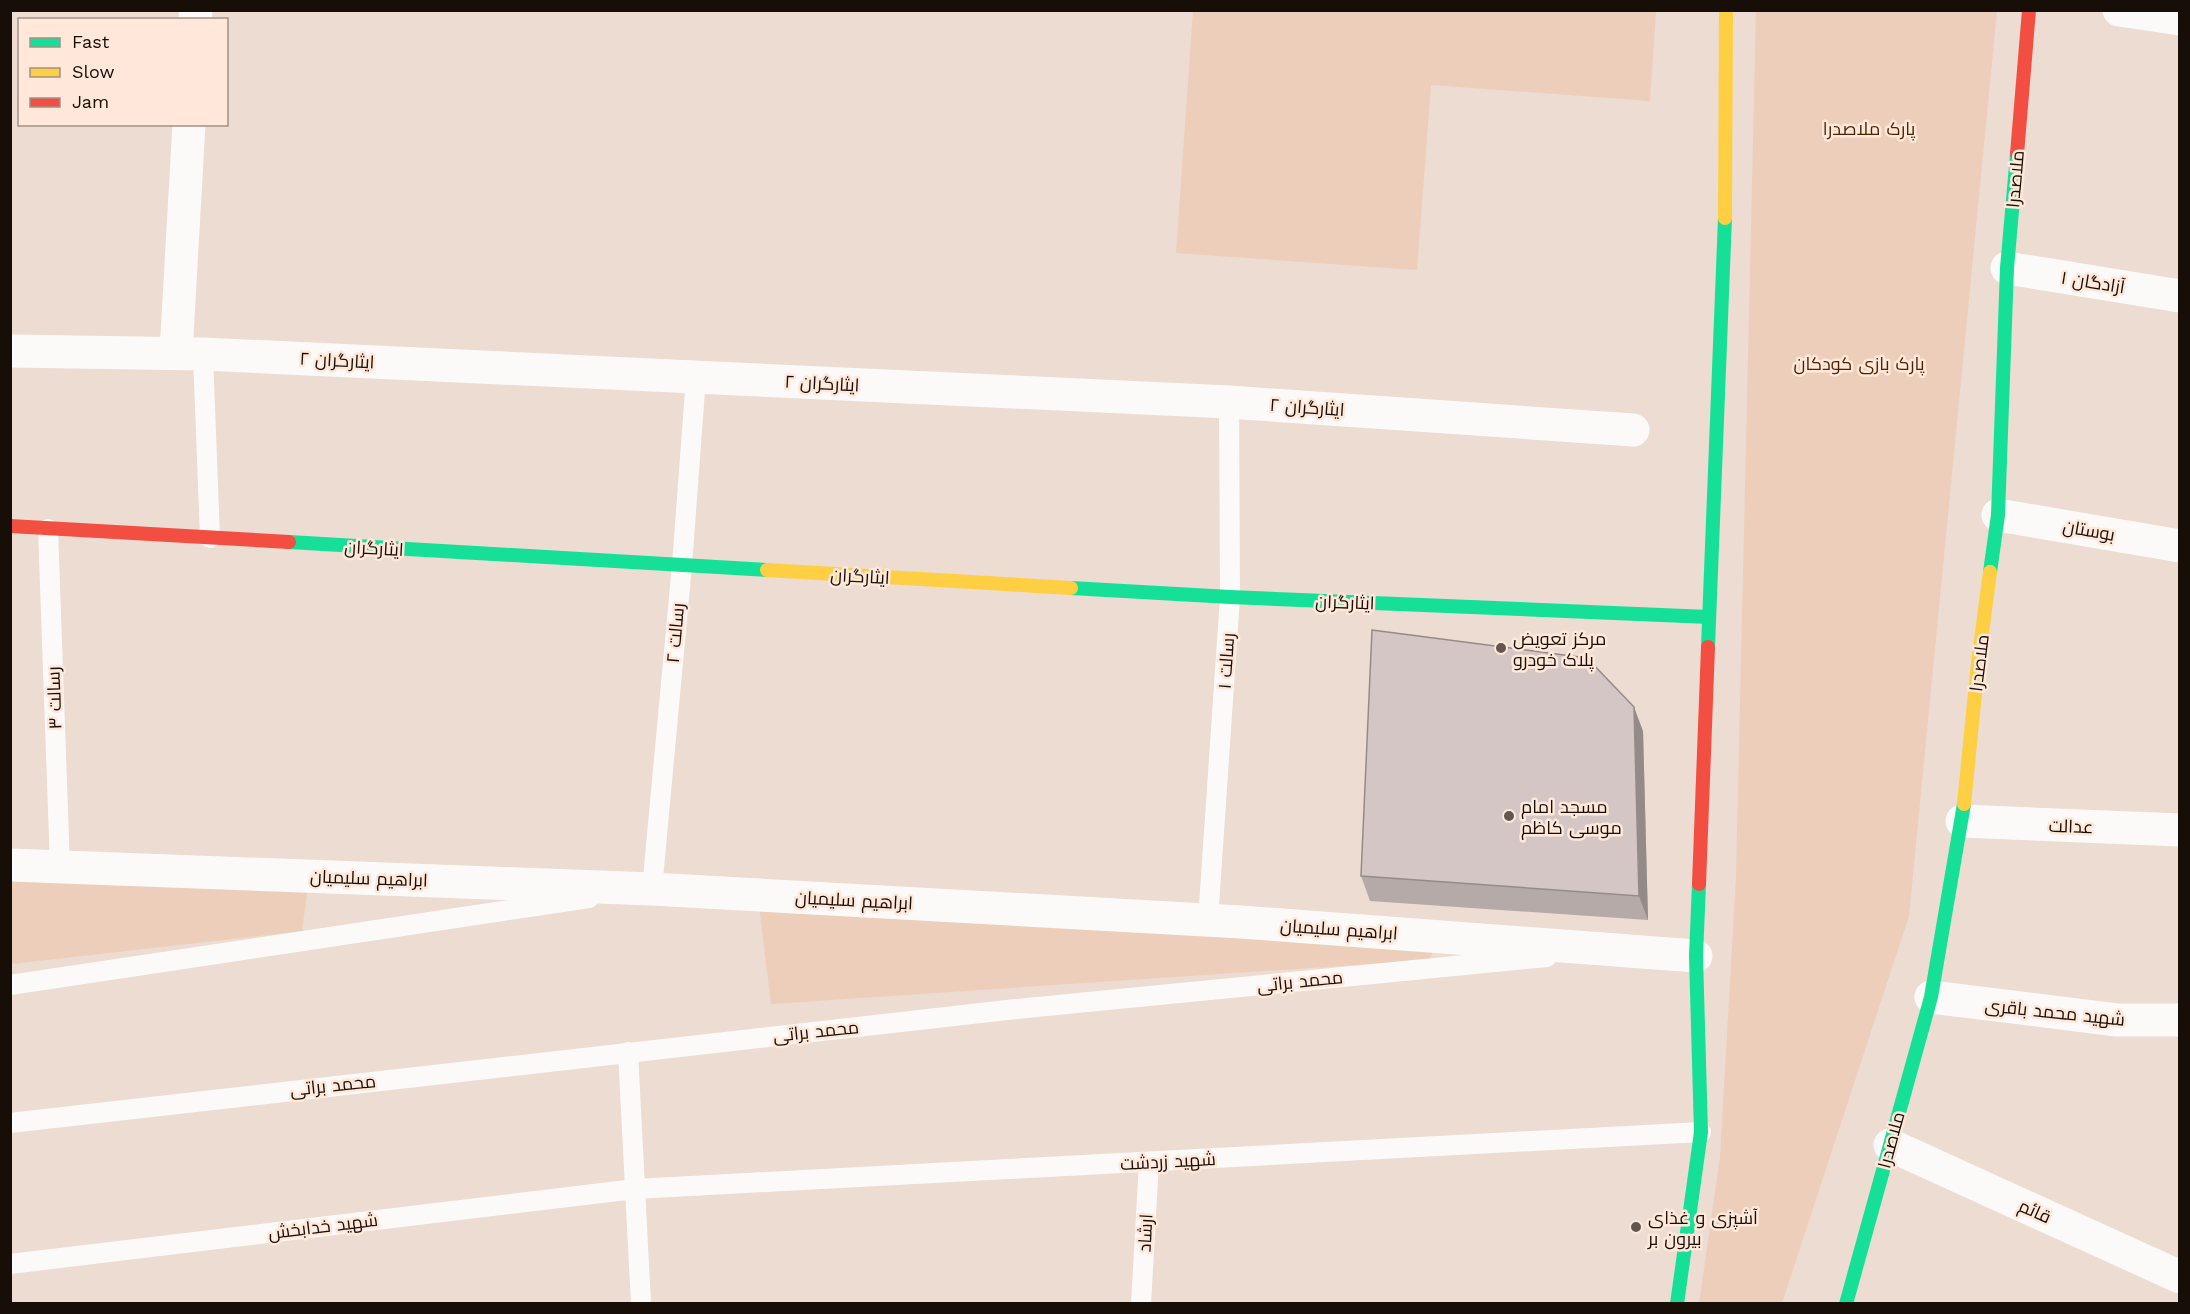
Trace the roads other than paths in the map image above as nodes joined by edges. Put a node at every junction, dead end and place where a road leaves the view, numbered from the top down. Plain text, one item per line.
1 (1726, 10) edge
2 (2029, 10) edge
3 (2119, 10) edge
4 (2180, 19) edge
5 (189, 126) edge
6 (2007, 268) junction
7 (2180, 296) edge
8 (10, 351) edge
9 (189, 354) junction
10 (696, 377) junction
11 (1229, 402) junction
12 (1633, 430) dead end
13 (1998, 515) junction
14 (10, 526) edge
15 (48, 529) junction
16 (210, 538) junction
17 (2180, 546) edge
18 (682, 566) junction
19 (1230, 597) junction
20 (1709, 617) junction
21 (1962, 821) junction
22 (2180, 831) edge
23 (10, 865) edge
24 (60, 867) junction
25 (652, 889) junction
26 (1208, 920) junction
27 (1623, 950) junction
28 (1696, 956) junction
29 (10, 985) edge
30 (1931, 997) junction
31 (2180, 1020) edge
32 (628, 1052) junction
33 (10, 1123) edge
34 (1701, 1132) junction
35 (1890, 1145) junction
36 (1149, 1162) junction
37 (635, 1189) junction
38 (10, 1264) edge
39 (2180, 1277) edge
40 (641, 1304) edge
41 (1141, 1304) edge
42 (1677, 1304) edge
43 (1846, 1304) edge

1 - 20 street
2 - 6 street, ملاصدرا
3 - 4 street
5 - 9 street
6 - 7 street, آزادگان ۱
6 - 13 street, ملاصدرا
8 - 9 street, ایثارگران ۲
9 - 10 street, ایثارگران ۲
9 - 16 lane
10 - 11 street, ایثارگران ۲
10 - 18 lane, رسالت ۲
11 - 12 street, ایثارگران ۲
11 - 19 lane, رسالت ۱
13 - 17 street, بوستان
13 - 21 street, ملاصدرا
14 - 15 street, ایثارگران
15 - 16 street, ایثارگران
15 - 24 lane, رسالت ۳
16 - 18 street, ایثارگران
18 - 19 street, ایثارگران
18 - 25 lane, رسالت ۲
19 - 20 street, ایثارگران
19 - 26 lane, رسالت ۱
20 - 28 street
21 - 22 street, عدالت
21 - 30 street, ملاصدرا
23 - 24 street, ابراهیم سلیمیان
24 - 25 street, ابراهیم سلیمیان
25 - 26 street, ابراهیم سلیمیان
25 - 29 lane
26 - 27 street, ابراهیم سلیمیان
27 - 28 street, ابراهیم سلیمیان
27 - 32 lane, محمد براتی
28 - 34 street
30 - 31 street, شهید محمد باقری
30 - 35 street, ملاصدرا
32 - 33 lane, محمد براتی
32 - 37 lane
34 - 36 lane, شهید زردشت
34 - 42 street
35 - 39 street, قائم
35 - 43 street, ملاصدرا
36 - 37 lane, شهید زردشت
36 - 41 lane, ارشاد
37 - 38 lane, شهید خدابخش
37 - 40 lane

